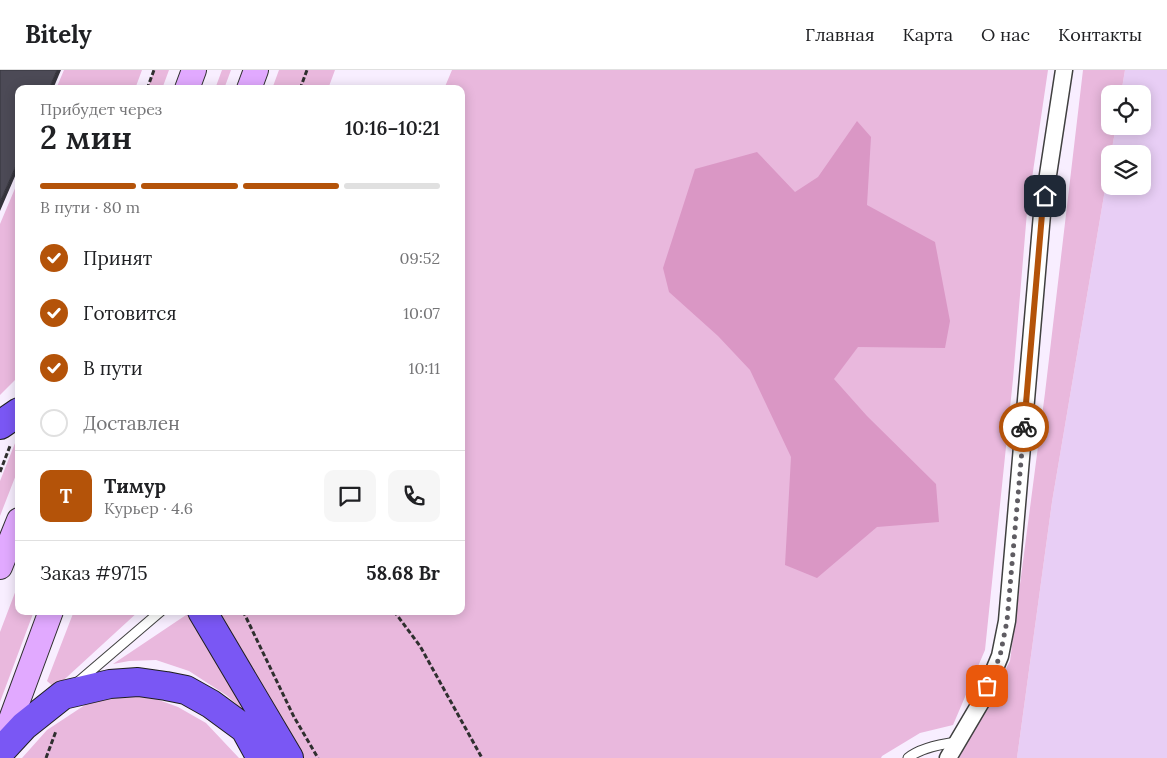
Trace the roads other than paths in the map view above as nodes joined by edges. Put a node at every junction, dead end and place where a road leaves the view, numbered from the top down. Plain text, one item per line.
1 (194, 70) edge
2 (256, 70) edge
3 (1064, 70) edge
4 (188, 85) edge
5 (250, 85) edge
6 (15, 419) edge
7 (5, 435) edge
8 (15, 530) edge
9 (0, 567) edge
10 (50, 615) edge
11 (157, 615) edge
12 (204, 615) edge
13 (63, 696) junction
14 (956, 742) junction
15 (0, 750) edge
16 (261, 758) edge
17 (289, 758) edge
18 (908, 758) edge
19 (948, 758) edge

1 - 4 main road
2 - 5 main road
3 - 14 street
6 - 7 highway
8 - 9 main road
10 - 15 main road
11 - 13 lane
12 - 17 highway
13 - 15 highway
13 - 16 highway
14 - 18 lane
14 - 19 street

